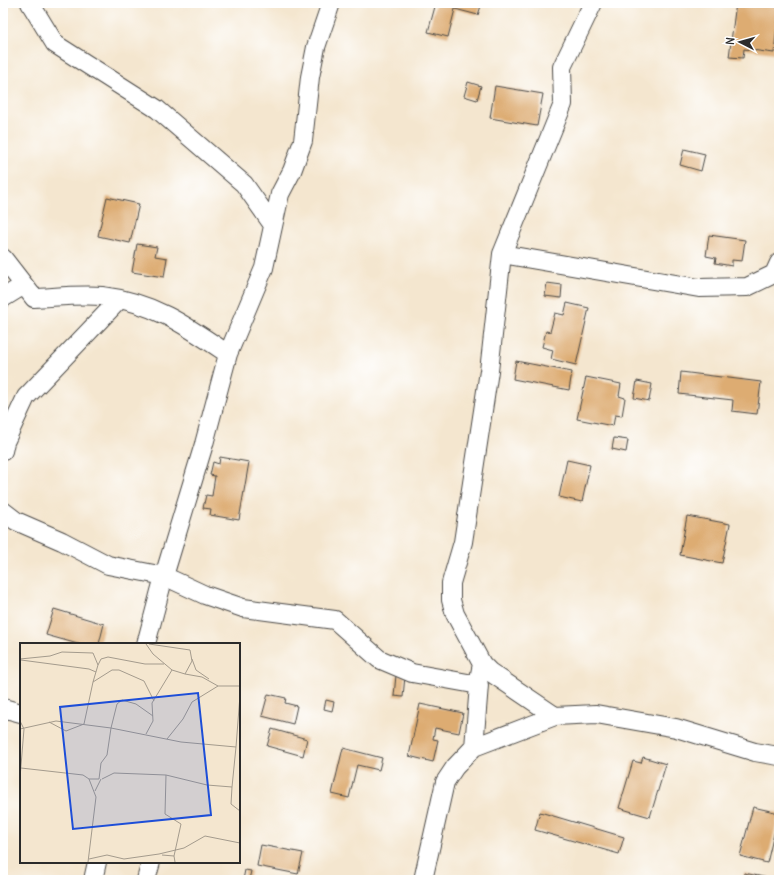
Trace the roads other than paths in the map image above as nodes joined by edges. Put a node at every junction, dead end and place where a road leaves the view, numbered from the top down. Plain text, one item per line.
1 (30, 3) edge
2 (331, 3) edge
3 (594, 3) edge
4 (273, 225) junction
5 (502, 254) junction
6 (3, 258) edge
7 (779, 263) edge
8 (24, 285) junction
9 (3, 298) edge
10 (120, 300) junction
11 (228, 354) junction
12 (3, 451) edge
13 (3, 511) edge
14 (164, 576) junction
15 (146, 643) edge
16 (482, 664) junction
17 (479, 685) junction
18 (3, 708) edge
19 (20, 713) edge
20 (556, 716) junction
21 (474, 747) junction
22 (779, 756) edge
23 (97, 863) edge
24 (151, 863) edge
25 (93, 880) edge
26 (146, 880) edge
27 (423, 880) edge

1 - 4 street
2 - 4 street
3 - 5 street
4 - 11 street
5 - 7 street
5 - 16 street
6 - 8 street
8 - 9 street
8 - 10 street
10 - 11 street
10 - 12 street
11 - 14 street
13 - 14 street
14 - 15 street
14 - 17 street
16 - 17 street
16 - 20 street
17 - 21 street
18 - 19 street
20 - 21 street
20 - 22 street
21 - 27 street
23 - 25 street
24 - 26 street

